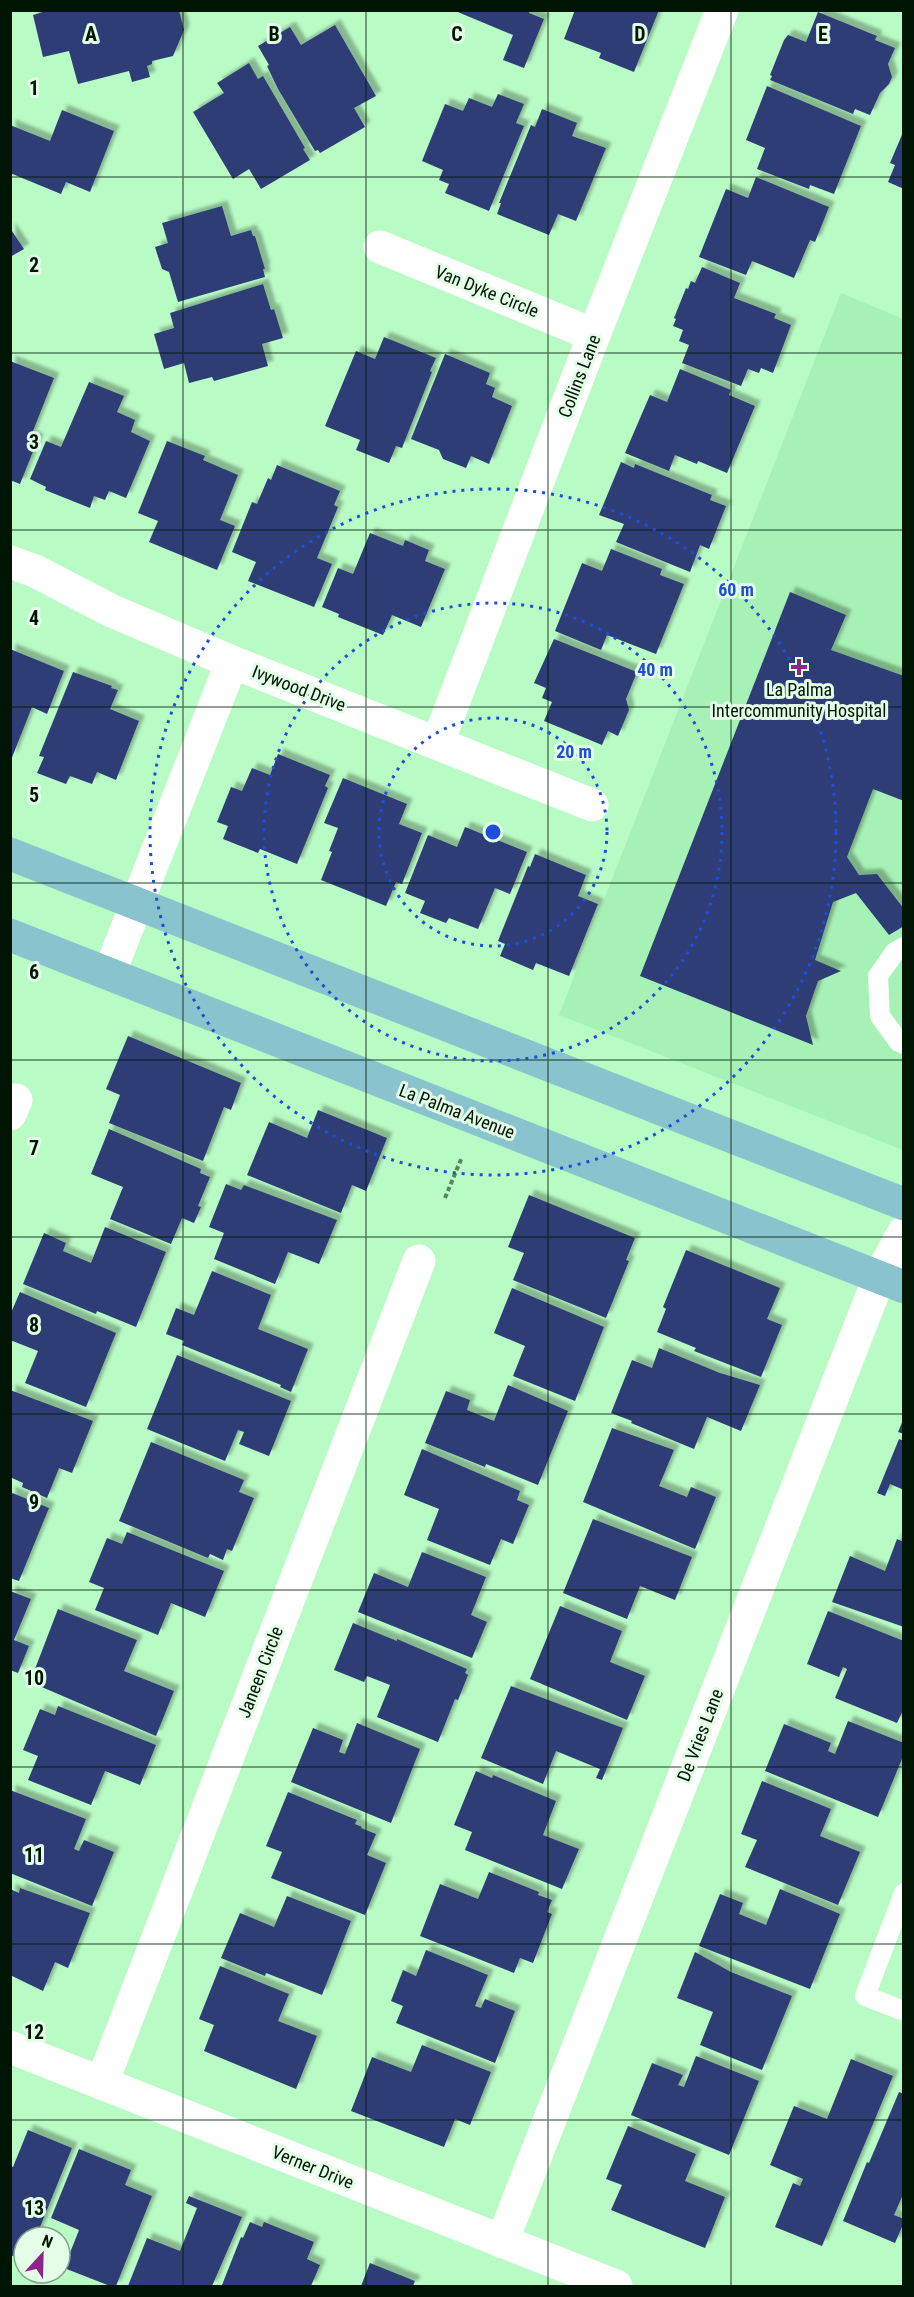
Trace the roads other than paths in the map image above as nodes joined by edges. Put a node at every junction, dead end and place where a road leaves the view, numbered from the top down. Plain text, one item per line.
1 (722, 10) edge
2 (380, 247) dead end
3 (594, 335) junction
4 (10, 562) edge
5 (232, 662) junction
6 (438, 742) junction
7 (592, 805) dead end
8 (10, 854) edge
9 (136, 903) junction
10 (10, 935) edge
11 (903, 947) edge
12 (109, 974) junction
13 (903, 1044) edge
14 (903, 1204) edge
15 (903, 1232) edge
16 (419, 1261) dead end
17 (891, 1282) edge
18 (903, 1893) edge
19 (903, 2011) edge
20 (10, 2047) edge
21 (102, 2083) junction
22 (502, 2242) junction
23 (616, 2286) edge

1 - 3 street, Collins Lane
2 - 3 street, Van Dyke Circle
3 - 6 street, Collins Lane
4 - 5 street, Ivywood Drive
5 - 6 street, Ivywood Drive
5 - 9 street
6 - 7 street, Ivywood Drive
8 - 9 main road
9 - 12 street
9 - 14 main road
10 - 12 main road, La Palma Avenue
11 - 13 lane
12 - 17 main road, La Palma Avenue
15 - 17 street, De Vries Lane
16 - 21 street, Janeen Circle
17 - 22 street, De Vries Lane
18 - 19 lane
20 - 21 street, Verner Drive
21 - 22 street, Verner Drive
22 - 23 street, Verner Drive

